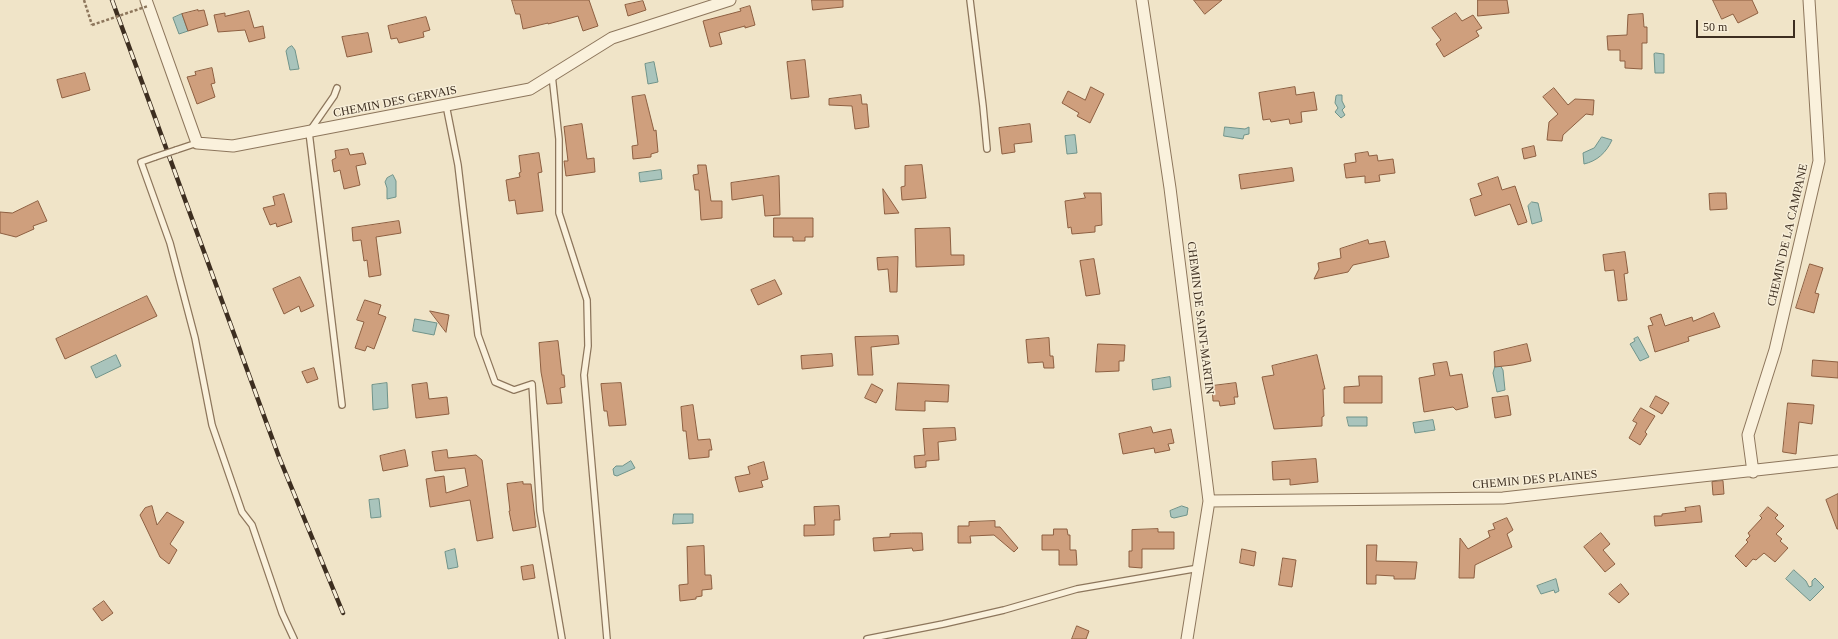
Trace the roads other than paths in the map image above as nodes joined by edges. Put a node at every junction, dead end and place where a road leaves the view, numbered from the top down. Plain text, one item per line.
1 (730, 0) edge
2 (970, 0) edge
3 (1142, 0) edge
4 (1809, 0) edge
5 (147, 3) edge
6 (552, 75) junction
7 (337, 88) dead end
8 (446, 105) junction
9 (309, 132) junction
10 (197, 143) junction
11 (987, 149) dead end
12 (342, 405) dead end
13 (1838, 461) edge
14 (1753, 472) junction
15 (1209, 501) junction
16 (1199, 568) junction
17 (294, 639) edge
18 (562, 639) edge
19 (607, 639) edge
20 (867, 639) edge
21 (1188, 639) edge

1 - 6 street, CHEMIN DES GERVAIS
2 - 11 lane
3 - 15 street, CHEMIN DE SAINT-MARTIN
4 - 14 street, CHEMIN DE LA CAMPANE
5 - 10 street
6 - 8 street, CHEMIN DES GERVAIS
6 - 19 lane
7 - 9 lane
8 - 9 street, CHEMIN DES GERVAIS
8 - 18 lane
9 - 10 street, CHEMIN DES GERVAIS
9 - 12 lane
10 - 17 lane, bridge
13 - 14 street, CHEMIN DES PLAINES
14 - 15 street, CHEMIN DES PLAINES
15 - 16 street, CHEMIN DE SAINT-MARTIN
16 - 20 lane
16 - 21 street, CHEMIN DE SAINT-MARTIN

